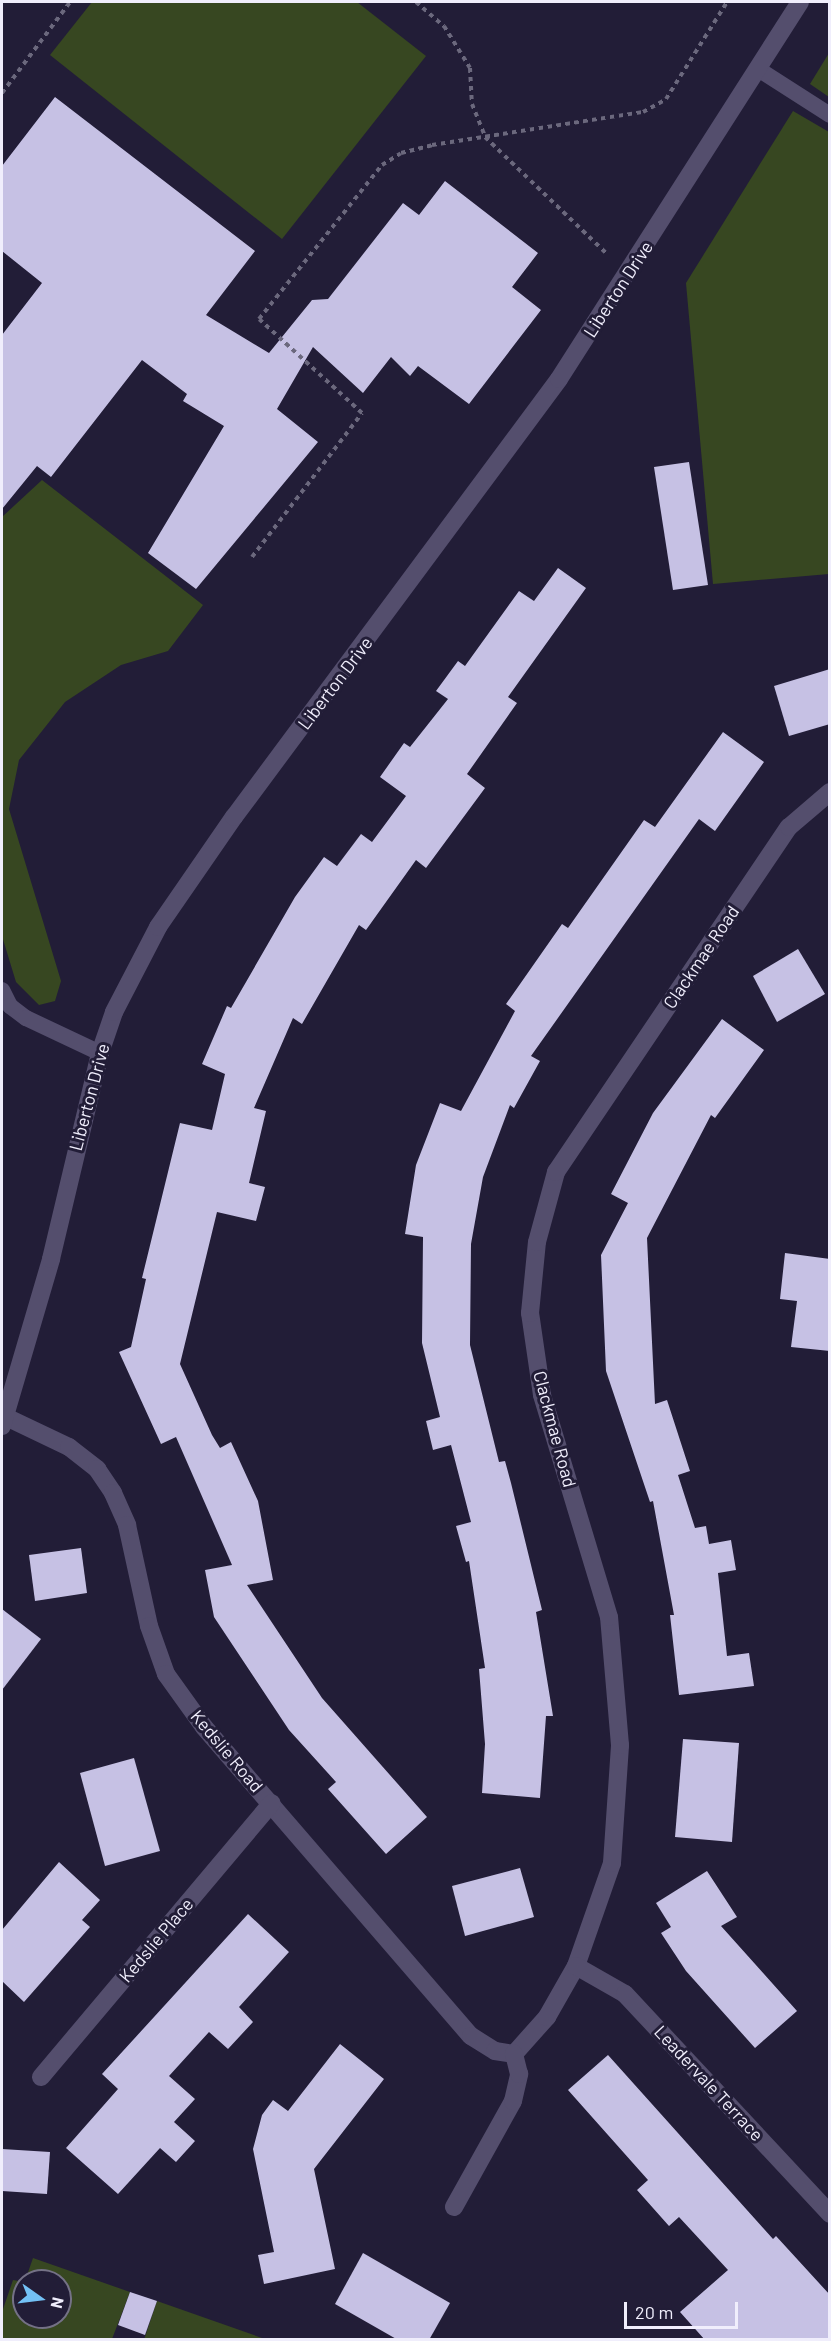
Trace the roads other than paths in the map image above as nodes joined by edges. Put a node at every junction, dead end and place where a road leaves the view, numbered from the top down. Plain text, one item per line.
1 (800, 2) edge
2 (758, 69) junction
3 (830, 115) edge
4 (830, 792) edge
5 (2, 990) edge
6 (100, 1053) junction
7 (4, 1421) edge
8 (272, 1803) junction
9 (576, 1966) junction
10 (514, 2054) junction
11 (40, 2077) dead end
12 (454, 2207) dead end
13 (830, 2214) edge

1 - 2 street, Liberton Drive
2 - 3 lane
2 - 6 street, Liberton Drive
4 - 9 street, Clackmae Road
5 - 6 lane
6 - 7 street, Liberton Drive
7 - 8 street, Kedslie Road
8 - 10 street, Kedslie Road
8 - 11 street, Kedslie Place
9 - 10 street
9 - 13 street, Leadervale Terrace
10 - 12 street

